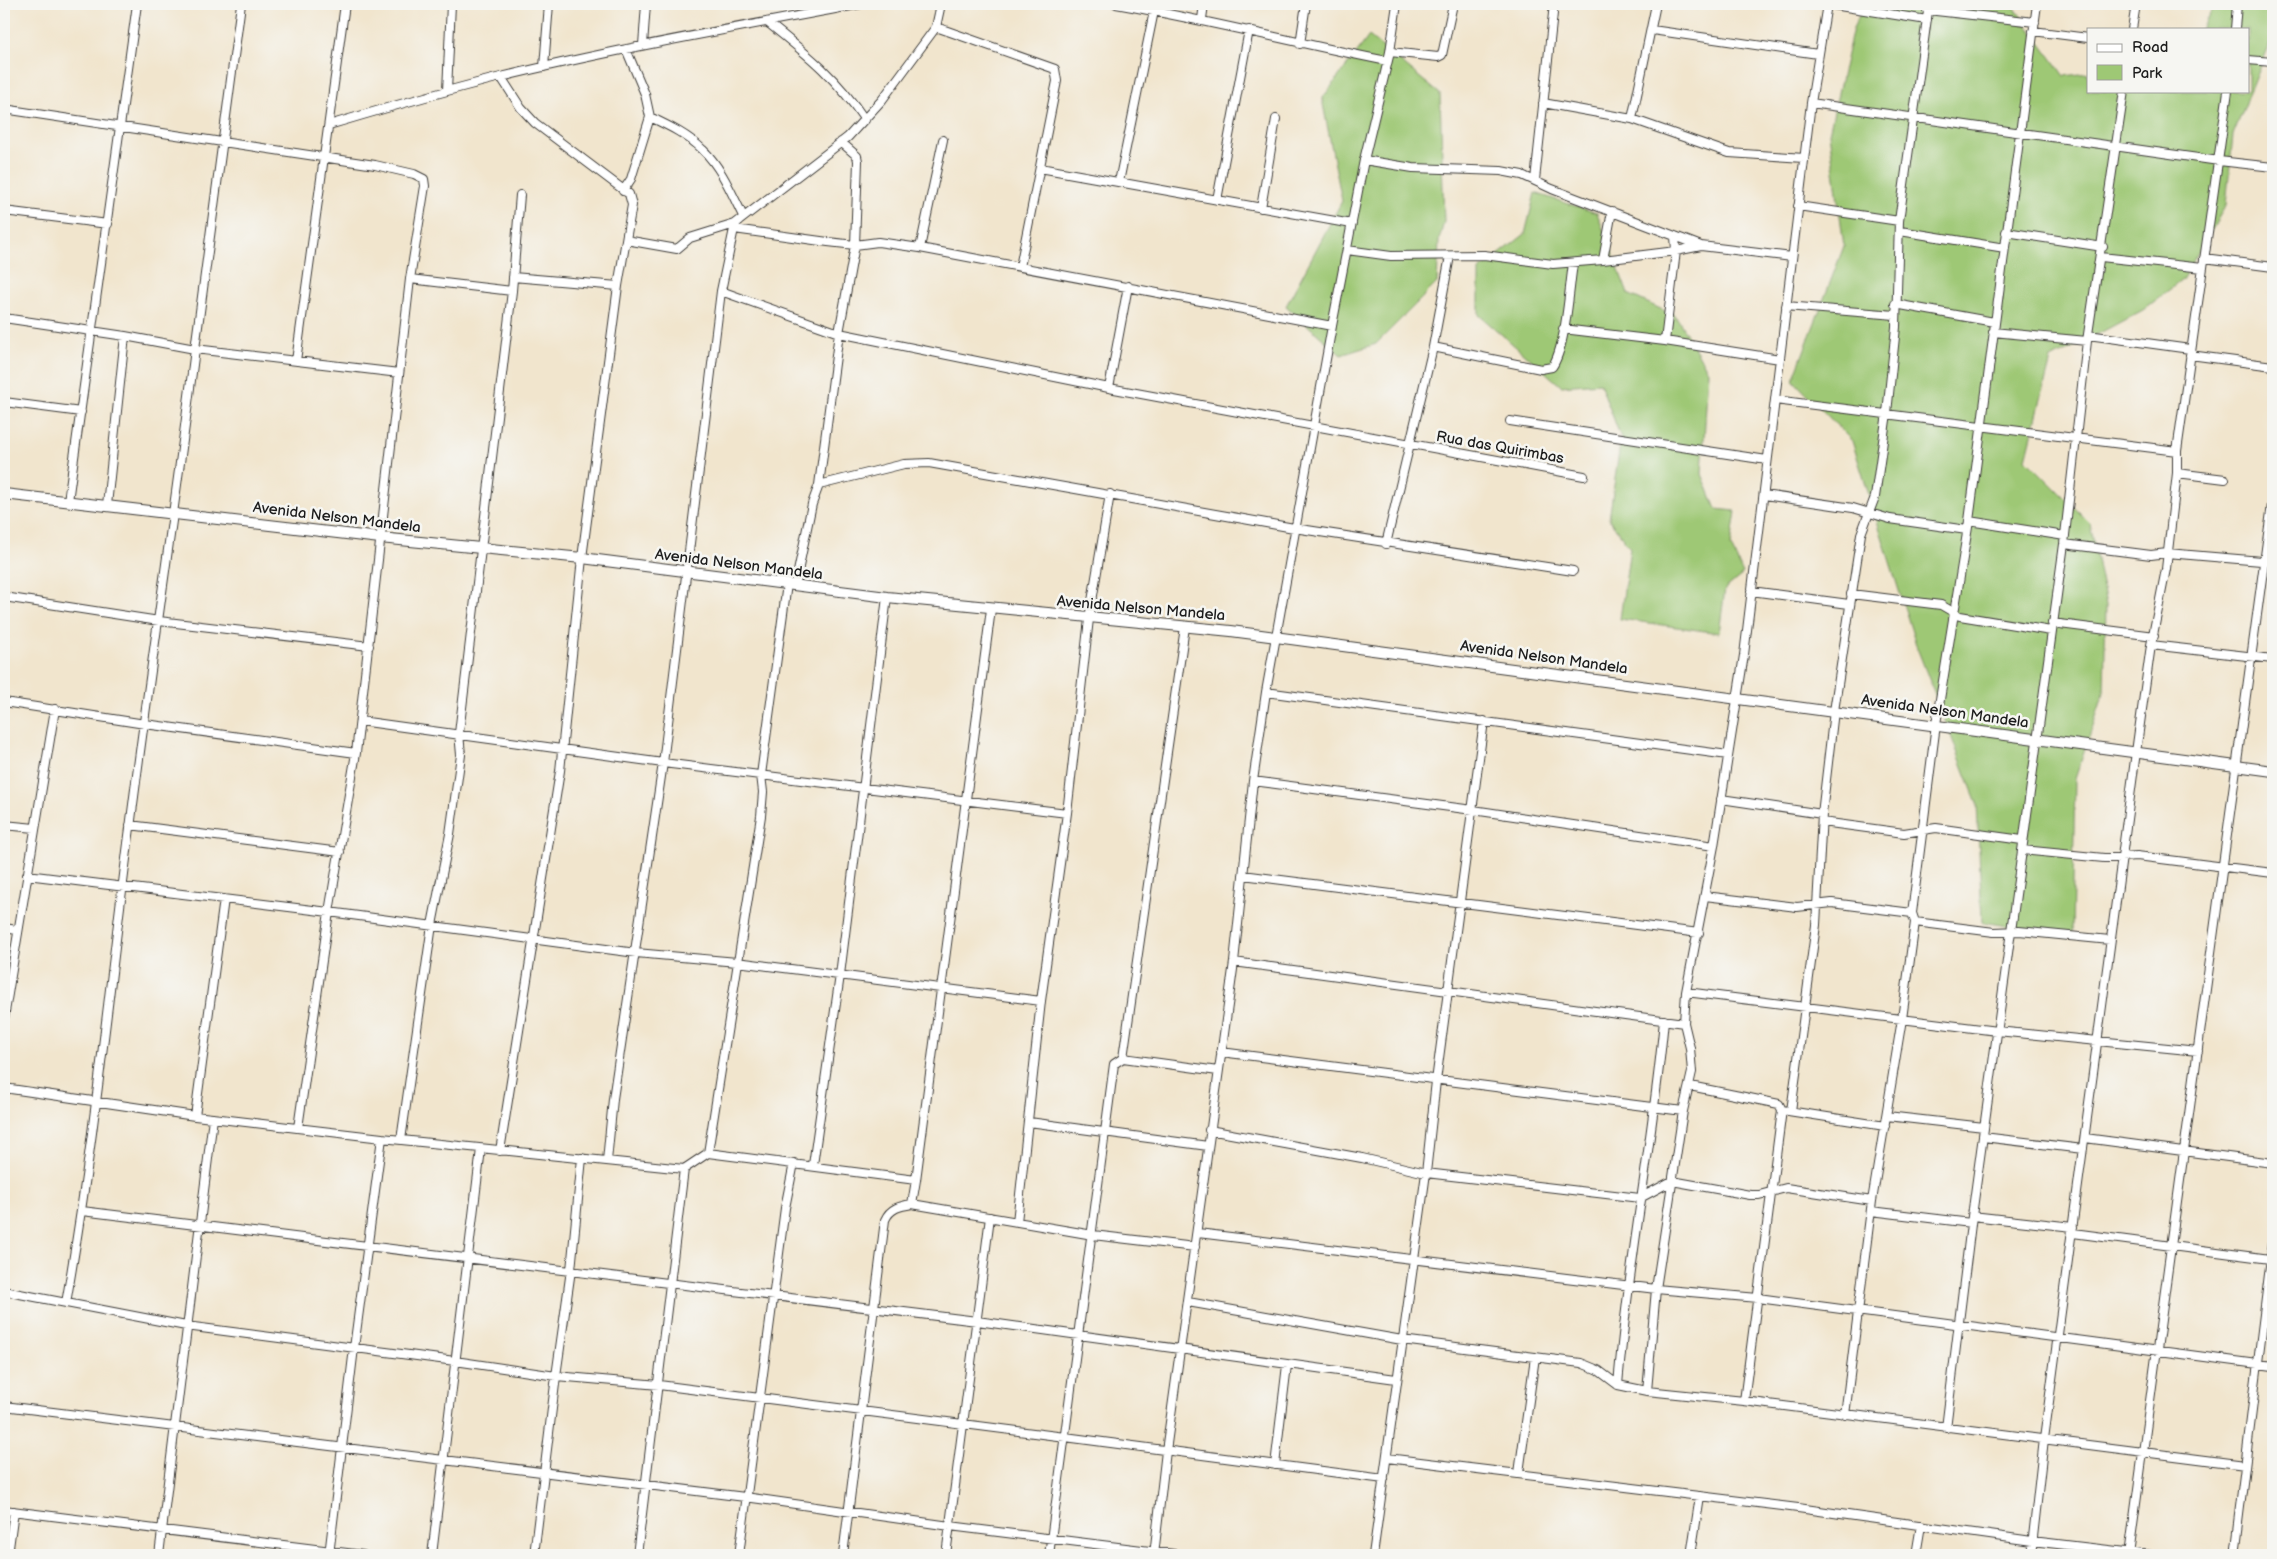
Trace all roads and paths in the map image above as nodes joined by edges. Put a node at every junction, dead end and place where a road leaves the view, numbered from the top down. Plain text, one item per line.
1 (137, 4) edge
2 (241, 4) edge
3 (345, 4) edge
4 (451, 4) edge
5 (549, 4) edge
6 (646, 4) edge
7 (861, 4) edge
8 (941, 4) edge
9 (1116, 4) edge
10 (1204, 4) edge
11 (1306, 4) edge
12 (1398, 4) edge
13 (1453, 4) edge
14 (1554, 4) edge
15 (1656, 4) edge
16 (1827, 4) edge
17 (2037, 4) edge
18 (2136, 4) edge
19 (2237, 4) edge
20 (1928, 7) edge
21 (1154, 10) junction
22 (1202, 19) junction
23 (1927, 20) junction
24 (767, 22) junction
25 (2034, 27) junction
26 (936, 28) junction
27 (2132, 28) edge
28 (2235, 28) edge
29 (1249, 30) junction
30 (1652, 30) junction
31 (2087, 38) edge
32 (1300, 44) junction
33 (643, 46) junction
34 (626, 49) junction
35 (1390, 52) junction
36 (1818, 54) junction
37 (2250, 60) edge
38 (1387, 61) junction
39 (2273, 62) edge
40 (544, 67) junction
41 (501, 77) junction
42 (447, 91) junction
43 (2124, 92) edge
44 (2228, 92) edge
45 (1543, 103) junction
46 (1810, 103) junction
47 (4, 109) edge
48 (650, 117) junction
49 (1912, 118) junction
50 (1276, 119) dead end
51 (1632, 119) junction
52 (865, 120) junction
53 (330, 125) junction
54 (120, 126) junction
55 (2020, 132) junction
56 (943, 140) dead end
57 (222, 142) junction
58 (842, 142) junction
59 (2116, 147) junction
60 (325, 158) junction
61 (1804, 158) junction
62 (1364, 160) junction
63 (2219, 162) junction
64 (2273, 167) edge
65 (1040, 168) junction
66 (1535, 180) junction
67 (1119, 182) junction
68 (623, 191) junction
69 (520, 195) dead end
70 (1217, 200) junction
71 (1798, 206) junction
72 (1260, 208) junction
73 (4, 211) edge
74 (1612, 211) junction
75 (743, 216) junction
76 (1899, 221) junction
77 (108, 224) junction
78 (1352, 224) junction
79 (735, 227) junction
80 (1900, 231) junction
81 (2006, 232) junction
82 (1674, 236) junction
83 (626, 240) junction
84 (855, 245) junction
85 (1701, 246) junction
86 (2102, 247) junction
87 (920, 248) junction
88 (2005, 248) junction
89 (1347, 250) junction
90 (1676, 251) junction
91 (1450, 256) junction
92 (1792, 257) junction
93 (2101, 257) junction
94 (2204, 258) junction
95 (1603, 260) junction
96 (1572, 264) junction
97 (1020, 267) junction
98 (2273, 267) edge
99 (2203, 268) junction
100 (513, 277) junction
101 (410, 279) junction
102 (618, 286) junction
103 (1128, 286) junction
104 (512, 291) junction
105 (721, 291) junction
106 (1895, 304) junction
107 (1786, 306) junction
108 (1895, 315) junction
109 (4, 318) edge
110 (1994, 322) junction
111 (1332, 326) junction
112 (1563, 329) junction
113 (93, 332) junction
114 (1993, 332) junction
115 (839, 333) junction
116 (125, 336) junction
117 (2088, 338) junction
118 (1665, 341) junction
119 (1433, 347) junction
120 (195, 350) junction
121 (2190, 352) junction
122 (1780, 360) junction
123 (296, 361) junction
124 (2273, 366) edge
125 (399, 374) junction
126 (1109, 388) junction
127 (1775, 400) junction
128 (4, 402) edge
129 (81, 412) junction
130 (1887, 413) junction
131 (1510, 421) dead end
132 (1315, 426) junction
133 (1982, 426) junction
134 (2075, 437) junction
135 (1411, 445) junction
136 (2177, 451) junction
137 (1768, 460) junction
138 (2176, 473) junction
139 (1584, 476) dead end
140 (2225, 478) dead end
141 (819, 485) junction
142 (4, 494) edge
143 (1110, 494) junction
144 (1764, 495) junction
145 (2273, 497) edge
146 (68, 501) junction
147 (108, 505) junction
148 (175, 513) junction
149 (1869, 513) junction
150 (1969, 521) junction
151 (1294, 528) junction
152 (1967, 530) junction
153 (2065, 536) junction
154 (380, 538) junction
155 (1386, 544) junction
156 (2064, 544) junction
157 (480, 548) junction
158 (2167, 553) junction
159 (582, 558) junction
160 (2264, 561) junction
161 (2273, 562) edge
162 (1573, 571) dead end
163 (685, 573) junction
164 (791, 585) junction
165 (1751, 591) junction
166 (1851, 594) junction
167 (4, 597) edge
168 (887, 597) junction
169 (1849, 604) junction
170 (991, 609) junction
171 (1954, 613) junction
172 (1089, 619) junction
173 (159, 621) junction
174 (2052, 622) junction
175 (1185, 627) junction
176 (2050, 631) junction
177 (2154, 636) junction
178 (1275, 637) junction
179 (2151, 645) junction
180 (370, 646) junction
181 (2251, 656) junction
182 (2273, 659) edge
183 (1266, 692) junction
184 (1737, 698) junction
185 (4, 702) edge
186 (55, 710) junction
187 (1834, 711) junction
188 (360, 721) junction
189 (1484, 721) junction
190 (145, 724) junction
191 (1936, 724) junction
192 (459, 733) junction
193 (2036, 739) junction
194 (562, 748) junction
195 (2136, 752) junction
196 (356, 753) junction
197 (1728, 755) junction
198 (663, 763) junction
199 (2236, 766) junction
200 (2273, 771) edge
201 (762, 774) junction
202 (1253, 781) junction
203 (864, 786) junction
204 (965, 799) junction
205 (1721, 799) junction
206 (1473, 810) junction
207 (1067, 813) junction
208 (1822, 818) junction
209 (4, 825) edge
210 (130, 825) junction
211 (35, 828) junction
212 (1923, 829) junction
213 (2022, 840) junction
214 (1714, 846) junction
215 (2022, 850) junction
216 (340, 852) junction
217 (2122, 857) junction
218 (2224, 867) junction
219 (2273, 873) edge
220 (27, 875) junction
221 (1243, 875) junction
222 (122, 886) junction
223 (1705, 896) junction
224 (224, 899) junction
225 (1461, 902) junction
226 (1818, 904) junction
227 (329, 912) junction
228 (1912, 913) junction
229 (1915, 922) junction
230 (432, 925) junction
231 (4, 928) edge
232 (17, 930) junction
233 (2012, 931) junction
234 (1699, 933) junction
235 (532, 939) junction
236 (2110, 940) junction
237 (636, 953) junction
238 (738, 962) junction
239 (1234, 962) junction
240 (840, 975) junction
241 (942, 988) junction
242 (1448, 991) junction
243 (1686, 992) junction
244 (1041, 1000) junction
245 (1805, 1007) junction
246 (4, 1018) edge
247 (1902, 1019) junction
248 (1664, 1020) junction
249 (1684, 1023) junction
250 (1997, 1030) junction
251 (2097, 1041) junction
252 (2198, 1051) junction
253 (1221, 1052) junction
254 (1123, 1058) junction
255 (1218, 1071) junction
256 (1436, 1080) junction
257 (1690, 1086) junction
258 (4, 1088) edge
259 (97, 1101) junction
260 (1655, 1108) junction
261 (1782, 1110) junction
262 (1684, 1111) junction
263 (1791, 1111) junction
264 (195, 1116) junction
265 (1887, 1116) junction
266 (213, 1118) junction
267 (1029, 1122) junction
268 (1885, 1126) junction
269 (1984, 1127) junction
270 (298, 1128) junction
271 (1209, 1130) junction
272 (1105, 1133) junction
273 (1983, 1137) junction
274 (382, 1138) junction
275 (2084, 1138) junction
276 (401, 1140) junction
277 (1208, 1146) junction
278 (481, 1149) junction
279 (2083, 1149) junction
280 (2184, 1150) junction
281 (500, 1151) junction
282 (708, 1153) junction
283 (582, 1158) junction
284 (607, 1160) junction
285 (2273, 1162) edge
286 (794, 1163) junction
287 (813, 1165) junction
288 (684, 1169) junction
289 (1426, 1173) junction
290 (916, 1180) junction
291 (1672, 1181) junction
292 (1771, 1192) junction
293 (1640, 1198) junction
294 (1872, 1201) junction
295 (912, 1204) junction
296 (82, 1211) junction
297 (1871, 1211) junction
298 (990, 1217) junction
299 (1971, 1220) junction
300 (1018, 1222) junction
301 (200, 1226) junction
302 (2073, 1230) junction
303 (1198, 1233) junction
304 (1093, 1235) junction
305 (2273, 1242) edge
306 (2171, 1246) junction
307 (367, 1247) junction
308 (1195, 1247) junction
309 (2272, 1254) edge
310 (468, 1258) junction
311 (1413, 1258) junction
312 (571, 1270) junction
313 (671, 1283) junction
314 (1628, 1285) junction
315 (1656, 1289) junction
316 (4, 1291) edge
317 (773, 1296) junction
318 (1758, 1298) junction
319 (66, 1302) junction
320 (1188, 1302) junction
321 (874, 1308) junction
322 (1859, 1311) junction
323 (977, 1321) junction
324 (1958, 1324) junction
325 (186, 1326) junction
326 (1079, 1334) junction
327 (2058, 1337) junction
328 (1402, 1340) junction
329 (354, 1348) junction
330 (1180, 1350) junction
331 (2157, 1350) junction
332 (1535, 1357) junction
333 (455, 1360) junction
334 (2258, 1364) junction
335 (1287, 1365) junction
336 (2273, 1366) edge
337 (556, 1376) junction
338 (1396, 1379) junction
339 (659, 1385) junction
340 (1618, 1386) junction
341 (1646, 1391) junction
342 (761, 1398) junction
343 (1744, 1401) junction
344 (4, 1406) edge
345 (861, 1412) junction
346 (1845, 1415) junction
347 (963, 1425) junction
348 (174, 1427) junction
349 (1946, 1428) junction
350 (1065, 1436) junction
351 (2044, 1439) junction
352 (342, 1449) junction
353 (1166, 1450) junction
354 (2144, 1451) junction
355 (1387, 1458) junction
356 (443, 1462) junction
357 (1275, 1465) junction
358 (2244, 1465) junction
359 (1519, 1473) junction
360 (545, 1474) junction
361 (1384, 1480) junction
362 (646, 1486) junction
363 (1700, 1496) junction
364 (745, 1497) junction
365 (4, 1510) edge
366 (14, 1511) junction
367 (848, 1511) junction
368 (950, 1526) junction
369 (1921, 1526) junction
370 (161, 1530) junction
371 (1052, 1539) junction
372 (2032, 1541) junction
373 (329, 1553) edge
374 (1154, 1554) edge
375 (2129, 1554) edge
376 (8, 1555) edge
377 (159, 1555) edge
378 (363, 1555) edge
379 (432, 1555) edge
380 (534, 1555) edge
381 (637, 1555) edge
382 (739, 1555) edge
383 (843, 1555) edge
384 (946, 1555) edge
385 (1049, 1555) edge
386 (1182, 1555) edge
387 (1372, 1555) edge
388 (1691, 1555) edge
389 (1916, 1555) edge
390 (2031, 1555) edge
391 (2151, 1555) edge
392 (2234, 1555) edge

1 - 54 street
2 - 57 street
3 - 53 street
4 - 42 street
5 - 40 street
6 - 33 street
7 - 24 street
8 - 26 street
9 - 21 street
10 - 22 street
11 - 32 street
12 - 35 street
13 - 35 street
14 - 45 street
15 - 30 street
16 - 23 street
16 - 36 street
17 - 25 street
18 - 27 street
19 - 28 street
20 - 23 street
20 - 25 street
21 - 22 street
21 - 67 street
22 - 29 street
23 - 49 street
24 - 33 street
24 - 52 street
25 - 31 street
25 - 55 street
26 - 52 street
26 - 65 street
29 - 32 street
29 - 70 street
30 - 36 street
30 - 51 street
32 - 38 street
33 - 34 street
34 - 40 street
34 - 48 street
35 - 38 street
36 - 46 street
37 - 39 street
38 - 62 street
40 - 41 street
41 - 42 street
41 - 68 street
42 - 53 street
43 - 59 street
44 - 63 street
45 - 51 street
45 - 66 street
46 - 49 street
46 - 61 street
47 - 54 street
48 - 68 street
48 - 75 street
49 - 55 street
49 - 76 street
50 - 72 street
51 - 61 street
52 - 58 street
53 - 60 street
54 - 57 street
54 - 77 street
55 - 59 street
55 - 81 street
56 - 87 street
57 - 60 street
57 - 120 street
58 - 75 street
58 - 84 street
59 - 63 street
59 - 86 street
60 - 101 street
60 - 123 street
61 - 71 street
62 - 66 street
62 - 78 street
63 - 64 street
63 - 94 street
65 - 67 street
65 - 97 street
66 - 74 street
67 - 70 street
68 - 83 street
69 - 100 street
70 - 72 street
71 - 76 street
71 - 92 street
72 - 78 street
73 - 77 street
74 - 82 street
74 - 95 street
75 - 79 street
76 - 80 street
77 - 113 street
78 - 89 street
79 - 83 street
79 - 84 street
79 - 105 street
80 - 88 street
80 - 106 street
81 - 86 street
81 - 88 street
82 - 85 street
82 - 90 street
83 - 102 street
84 - 87 street
84 - 115 street
85 - 90 street
85 - 92 street
86 - 93 street
87 - 97 street
88 - 110 street
89 - 91 street
89 - 111 street
90 - 95 street
90 - 118 street
91 - 96 street
91 - 119 street
92 - 107 street
93 - 99 street
93 - 117 street
94 - 98 street
94 - 99 street
95 - 96 street
96 - 112 street
97 - 103 street
99 - 121 street
100 - 102 street
100 - 104 street
101 - 104 street
101 - 125 street
102 - 159 street
103 - 111 street
103 - 126 street
104 - 157 street
105 - 115 street, Rua das Quirimbas
105 - 163 street
106 - 108 street
106 - 110 street
107 - 108 street
107 - 122 street
108 - 130 street
109 - 113 street
110 - 114 street
111 - 132 street
112 - 118 street
112 - 119 street
113 - 116 street
113 - 129 street
114 - 117 street
114 - 133 street
115 - 126 street, Rua das Quirimbas
115 - 141 street
116 - 120 street
116 - 147 street
117 - 121 street
117 - 134 street
118 - 122 street
119 - 135 street
120 - 123 street
120 - 148 street
121 - 124 street
121 - 136 street
122 - 127 street
123 - 125 street
125 - 154 street
126 - 132 street, Rua das Quirimbas
127 - 130 street
127 - 137 street
128 - 129 street
129 - 146 street
130 - 133 street
130 - 149 street
131 - 137 street
132 - 135 street, Rua das Quirimbas
132 - 151 street
133 - 134 street
133 - 150 street
134 - 136 street
134 - 153 street
135 - 139 street, Rua das Quirimbas
135 - 155 street
136 - 138 street
137 - 144 street
138 - 140 street
138 - 158 street
141 - 143 street
141 - 164 street
142 - 146 street, Avenida Nelson Mandela
143 - 151 street
143 - 172 street
144 - 149 street
144 - 165 street
145 - 160 street
146 - 147 street, Avenida Nelson Mandela
147 - 148 street, Avenida Nelson Mandela
148 - 154 street, Avenida Nelson Mandela
148 - 173 street
149 - 152 street
149 - 166 street
150 - 152 street
150 - 153 street
151 - 155 street
151 - 178 street
152 - 171 street
153 - 156 street
154 - 157 street, Avenida Nelson Mandela
154 - 180 street
155 - 162 street
156 - 158 street
156 - 174 street
157 - 159 street, Avenida Nelson Mandela
157 - 192 street
158 - 160 street
158 - 177 street
159 - 163 street, Avenida Nelson Mandela
159 - 194 street
160 - 161 street
160 - 181 street
163 - 164 street, Avenida Nelson Mandela
163 - 198 street
164 - 168 street, Avenida Nelson Mandela
164 - 201 street
165 - 169 street
165 - 184 street
166 - 169 street
166 - 171 street
167 - 173 street
168 - 170 street, Avenida Nelson Mandela
168 - 203 street
169 - 187 street
170 - 172 street, Avenida Nelson Mandela
170 - 204 street
171 - 176 street
171 - 191 street
172 - 175 street, Avenida Nelson Mandela
172 - 207 street
173 - 180 street
173 - 190 street
174 - 176 street
174 - 177 street
175 - 178 street, Avenida Nelson Mandela
175 - 254 street
176 - 193 street
177 - 179 street
178 - 183 street
178 - 184 street, Avenida Nelson Mandela
179 - 181 street
179 - 195 street
180 - 188 street
181 - 182 street
181 - 199 street
183 - 189 street
183 - 202 street
184 - 187 street, Avenida Nelson Mandela
184 - 197 street
185 - 186 street
186 - 190 street
186 - 211 street
187 - 191 street, Avenida Nelson Mandela
187 - 208 street
188 - 192 street
188 - 196 street
189 - 197 street
189 - 206 street
190 - 196 street
190 - 210 street
191 - 193 street, Avenida Nelson Mandela
191 - 212 street
192 - 194 street
192 - 230 street
193 - 195 street, Avenida Nelson Mandela
193 - 213 street
194 - 198 street
194 - 235 street
195 - 199 street, Avenida Nelson Mandela
195 - 217 street
196 - 216 street
197 - 205 street
198 - 201 street
198 - 237 street
199 - 200 street, Avenida Nelson Mandela
199 - 218 street
201 - 203 street
201 - 238 street
202 - 206 street
202 - 221 street
203 - 204 street
203 - 240 street
204 - 207 street
204 - 241 street
205 - 208 street
205 - 214 street
206 - 214 street
206 - 225 street
207 - 244 street
208 - 212 street
208 - 226 street
209 - 211 street
210 - 216 street
210 - 222 street
211 - 220 street
212 - 213 street
212 - 228 street
213 - 215 street
214 - 223 street
215 - 217 street
215 - 233 street
216 - 227 street
217 - 218 street
217 - 236 street
218 - 219 street
218 - 252 street
220 - 222 street
220 - 232 street
221 - 225 street
221 - 239 street
222 - 224 street
222 - 259 street
223 - 226 street
223 - 234 street
224 - 227 street
224 - 264 street
225 - 234 street
225 - 242 street
226 - 228 street
226 - 245 street
227 - 230 street
227 - 270 street
228 - 229 street
229 - 233 street
229 - 247 street
230 - 235 street
230 - 276 street
231 - 232 street
232 - 246 street
233 - 236 street
233 - 250 street
234 - 243 street
235 - 237 street
235 - 281 street
236 - 251 street
237 - 238 street
237 - 284 street
238 - 240 street
238 - 282 street
239 - 242 street
239 - 253 street
240 - 241 street
240 - 287 street
241 - 244 street
241 - 290 street
242 - 248 street
242 - 256 street
243 - 245 street
243 - 249 street
244 - 267 street
245 - 247 street
245 - 263 street
247 - 250 street
247 - 265 street
248 - 249 street
248 - 260 street
249 - 257 street
250 - 251 street
250 - 269 street
251 - 252 street
251 - 275 street
252 - 280 street
253 - 255 street
253 - 256 street
254 - 255 street
254 - 272 street
255 - 271 street
256 - 260 street
256 - 289 street
257 - 261 street
257 - 262 street
258 - 259 street
259 - 264 street
259 - 296 street
260 - 262 street
260 - 293 street
261 - 263 street
261 - 292 street
262 - 291 street
263 - 268 street
264 - 266 street
265 - 268 street
265 - 269 street
266 - 270 street
266 - 301 street
267 - 272 street
267 - 300 street
268 - 294 street
269 - 273 street
270 - 274 street
271 - 277 street
271 - 289 street
272 - 277 street
272 - 304 street
273 - 279 street
273 - 299 street
274 - 276 street
274 - 307 street
275 - 279 street
275 - 280 street
276 - 278 street
277 - 303 street
278 - 281 street
278 - 310 street
279 - 302 street
280 - 285 street
280 - 306 street
281 - 283 street
282 - 286 street
282 - 288 street
283 - 284 street
283 - 312 street
284 - 288 street
286 - 287 street
286 - 317 street
287 - 290 street
288 - 313 street
289 - 293 street
289 - 311 street
290 - 295 street
291 - 292 street
291 - 293 street
291 - 315 street
292 - 294 street
292 - 318 street
293 - 314 street
294 - 297 street
295 - 298 street
295 - 321 street
296 - 301 street
296 - 319 street
297 - 299 street
297 - 322 street
298 - 300 street
298 - 323 street
299 - 302 street
299 - 324 street
300 - 304 street
301 - 307 street
301 - 325 street
302 - 306 street
302 - 327 street
303 - 308 street
303 - 311 street
304 - 308 street
304 - 326 street
305 - 309 street
306 - 309 street
306 - 331 street
307 - 310 street
307 - 329 street
308 - 320 street
309 - 334 street
310 - 312 street
310 - 333 street
311 - 314 street
311 - 328 street
312 - 313 street
312 - 337 street
313 - 317 street
313 - 339 street
314 - 315 street
314 - 340 street
315 - 318 street
315 - 341 street
316 - 319 street
317 - 321 street
317 - 342 street
318 - 322 street
318 - 343 street
319 - 325 street
320 - 328 street
320 - 330 street
321 - 323 street
321 - 345 street
322 - 324 street
322 - 346 street
323 - 326 street
323 - 347 street
324 - 327 street
324 - 349 street
325 - 329 street
325 - 348 street
326 - 330 street
326 - 350 street
327 - 331 street
327 - 351 street
328 - 332 street
328 - 338 street
329 - 333 street
329 - 352 street
330 - 335 street
330 - 353 street
331 - 334 street
331 - 354 street
332 - 340 street
332 - 359 street
333 - 337 street
333 - 356 street
334 - 336 street
334 - 358 street
335 - 338 street
335 - 357 street
337 - 339 street
337 - 360 street
338 - 355 street
339 - 342 street
339 - 362 street
340 - 341 street
341 - 343 street
342 - 345 street
342 - 364 street
343 - 346 street
344 - 348 street
345 - 347 street
345 - 367 street
346 - 349 street
347 - 350 street
347 - 368 street
348 - 352 street
348 - 370 street
349 - 351 street
350 - 353 street
350 - 371 street
351 - 354 street
351 - 372 street
352 - 356 street
352 - 373 street
353 - 357 street
353 - 374 street
354 - 358 street
354 - 375 street
355 - 359 street
355 - 361 street
356 - 360 street
356 - 379 street
357 - 361 street
358 - 392 street
359 - 363 street
360 - 362 street
360 - 380 street
361 - 387 street
362 - 364 street
362 - 381 street
363 - 369 street
363 - 388 street
364 - 367 street
364 - 382 street
365 - 366 street
366 - 370 street
366 - 376 street
367 - 368 street
367 - 383 street
368 - 371 street
368 - 384 street
369 - 372 street
369 - 389 street
370 - 373 street
370 - 377 street
371 - 374 street
371 - 385 street
372 - 375 street
372 - 390 street
373 - 378 street
374 - 386 street
375 - 391 street

